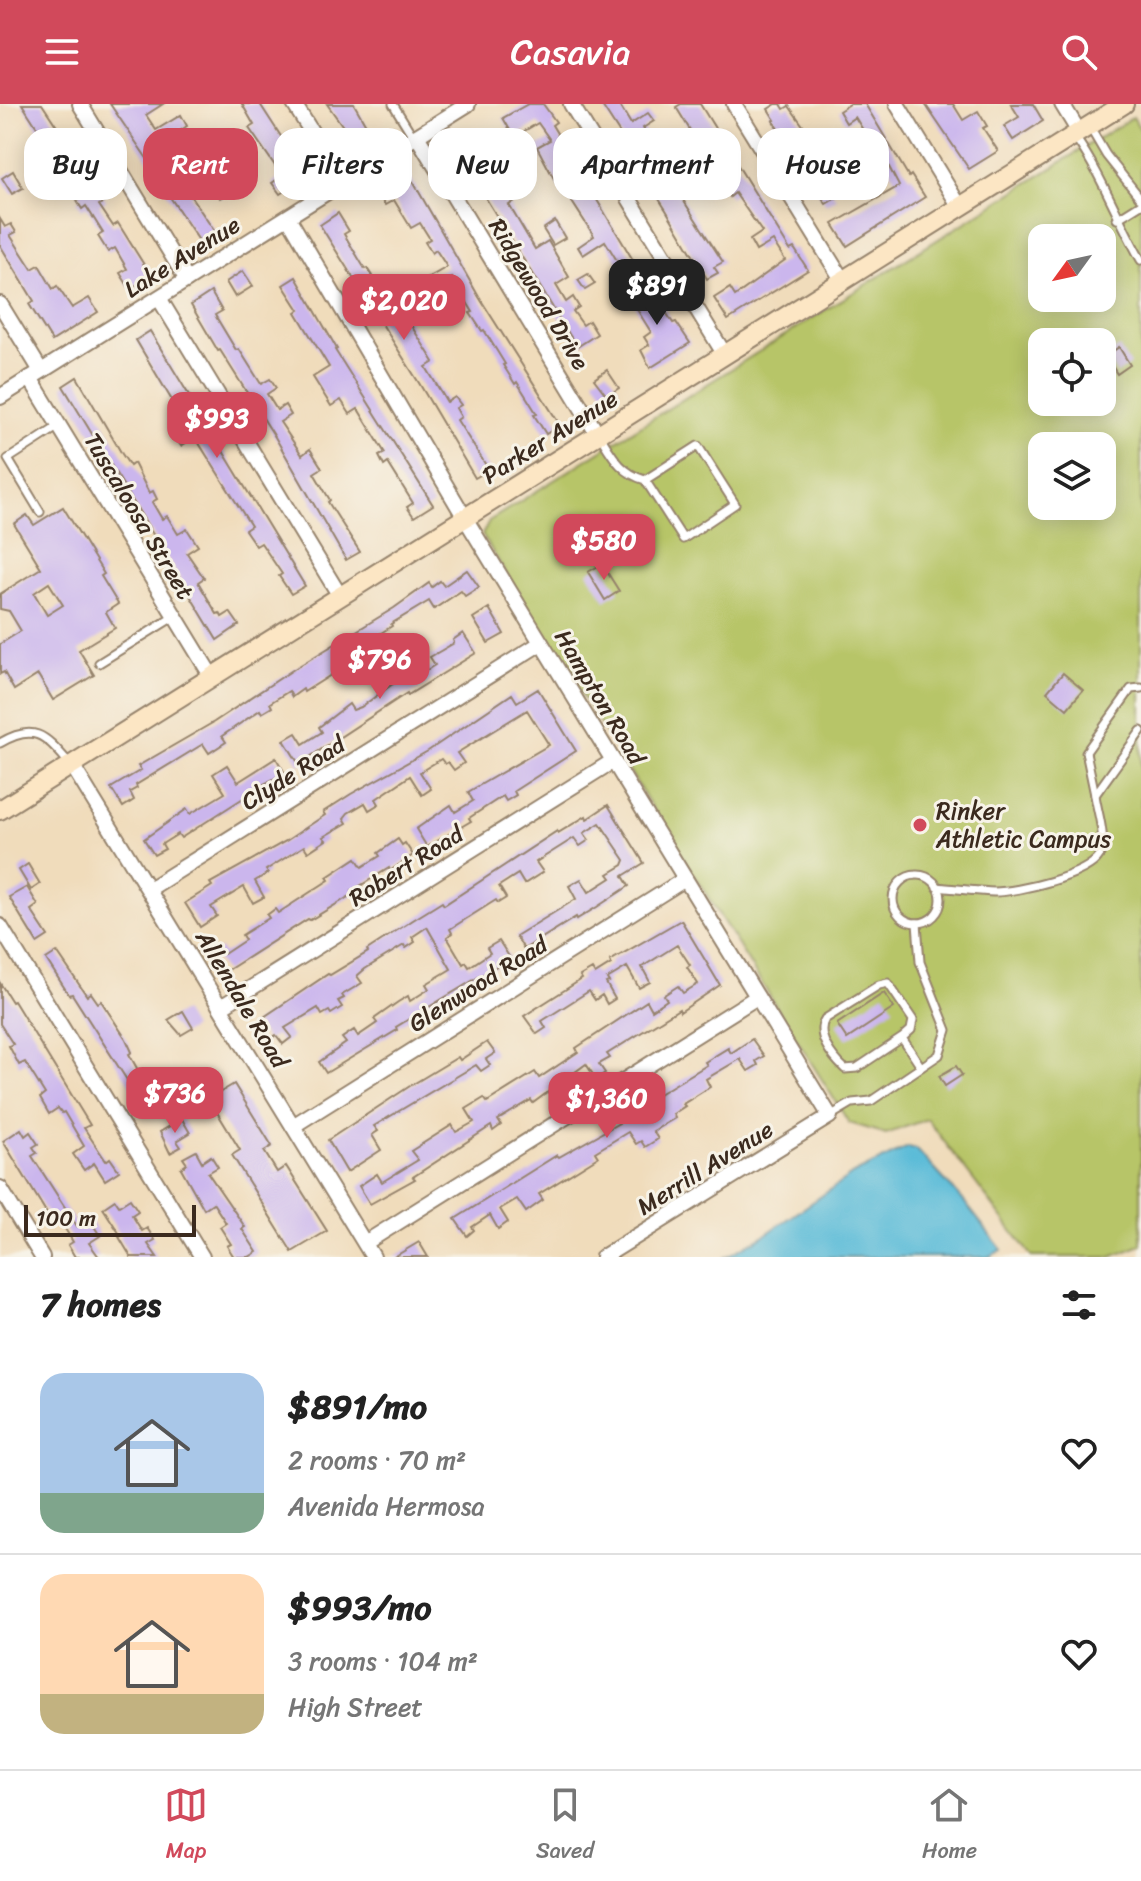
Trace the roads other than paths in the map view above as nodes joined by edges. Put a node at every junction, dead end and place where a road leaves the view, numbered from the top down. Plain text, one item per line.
1 (80, 104) edge
2 (294, 104) edge
3 (393, 104) edge
4 (468, 104) edge
5 (571, 104) edge
6 (734, 104) edge
7 (897, 104) edge
8 (1062, 104) edge
9 (1124, 104) edge
10 (309, 128) edge
11 (1081, 131) junction
12 (415, 137) junction
13 (412, 139) edge
14 (315, 200) edge
15 (1141, 202) edge
16 (960, 207) junction
17 (288, 217) junction
18 (1117, 219) junction
19 (1141, 260) edge
20 (187, 280) junction
21 (843, 281) junction
22 (159, 298) junction
23 (0, 304) edge
24 (725, 355) junction
25 (35, 375) junction
26 (0, 397) edge
27 (59, 426) junction
28 (598, 435) junction
29 (645, 480) junction
30 (40, 512) dead end
31 (465, 518) junction
32 (340, 596) junction
33 (175, 616) junction
34 (541, 643) junction
35 (99, 663) dead end
36 (212, 677) junction
37 (1141, 688) edge
38 (1141, 731) edge
39 (0, 743) edge
40 (613, 761) junction
41 (72, 765) junction
42 (1095, 795) junction
43 (0, 810) edge
44 (685, 879) junction
45 (937, 887) junction
46 (149, 889) junction
47 (917, 923) junction
48 (0, 926) edge
49 (757, 997) junction
50 (221, 1007) junction
51 (902, 1038) junction
52 (921, 1067) junction
53 (830, 1116) junction
54 (293, 1126) junction
55 (0, 1188) edge
56 (365, 1243) junction
57 (42, 1257) edge
58 (202, 1257) edge
59 (373, 1257) edge
60 (603, 1257) edge

1 - 20 street
2 - 10 street
3 - 12 lane
4 - 12 street, Lake Avenue
5 - 24 street
6 - 21 street
7 - 16 street
8 - 11 street
9 - 11 street, Parker Avenue
11 - 15 lane
11 - 16 street, Parker Avenue
11 - 18 lane
12 - 13 street, Lake Avenue
12 - 28 street, Ridgewood Drive
14 - 17 street, Lake Avenue
15 - 18 lane
16 - 21 street, Parker Avenue
17 - 20 street, Lake Avenue
17 - 31 street, Hampton Road
18 - 19 lane
20 - 22 street, Lake Avenue
21 - 24 street, Parker Avenue
22 - 25 street, Lake Avenue
22 - 32 street
23 - 25 street, Tuscaloosa Street
24 - 28 street, Parker Avenue
25 - 26 street, Lake Avenue
25 - 27 street, Tuscaloosa Street
27 - 30 lane
27 - 33 street, Tuscaloosa Street
28 - 29 lane
28 - 31 street, Parker Avenue
29 - 29 lane
31 - 32 street, Parker Avenue
31 - 34 street, Hampton Road
32 - 36 street, Parker Avenue
33 - 35 lane
33 - 36 street, Tuscaloosa Street
34 - 40 street, Hampton Road
34 - 46 street, Clyde Road
36 - 41 street, Parker Avenue
37 - 42 lane
38 - 42 lane
39 - 41 lane
40 - 44 street, Hampton Road
40 - 50 street, Robert Road
41 - 43 street, Parker Avenue
41 - 46 street, Allendale Road
42 - 45 lane
44 - 49 street, Hampton Road
44 - 54 street, Glenwood Road
45 - 47 lane
45 - 47 lane
46 - 50 street, Allendale Road
47 - 52 lane
48 - 58 street
49 - 53 street, Hampton Road
49 - 56 street
50 - 54 street, Allendale Road
51 - 51 lane
51 - 52 lane
52 - 53 lane
53 - 60 street, Merrill Avenue
54 - 56 street, Allendale Road
55 - 57 street
56 - 59 street, Allendale Road

